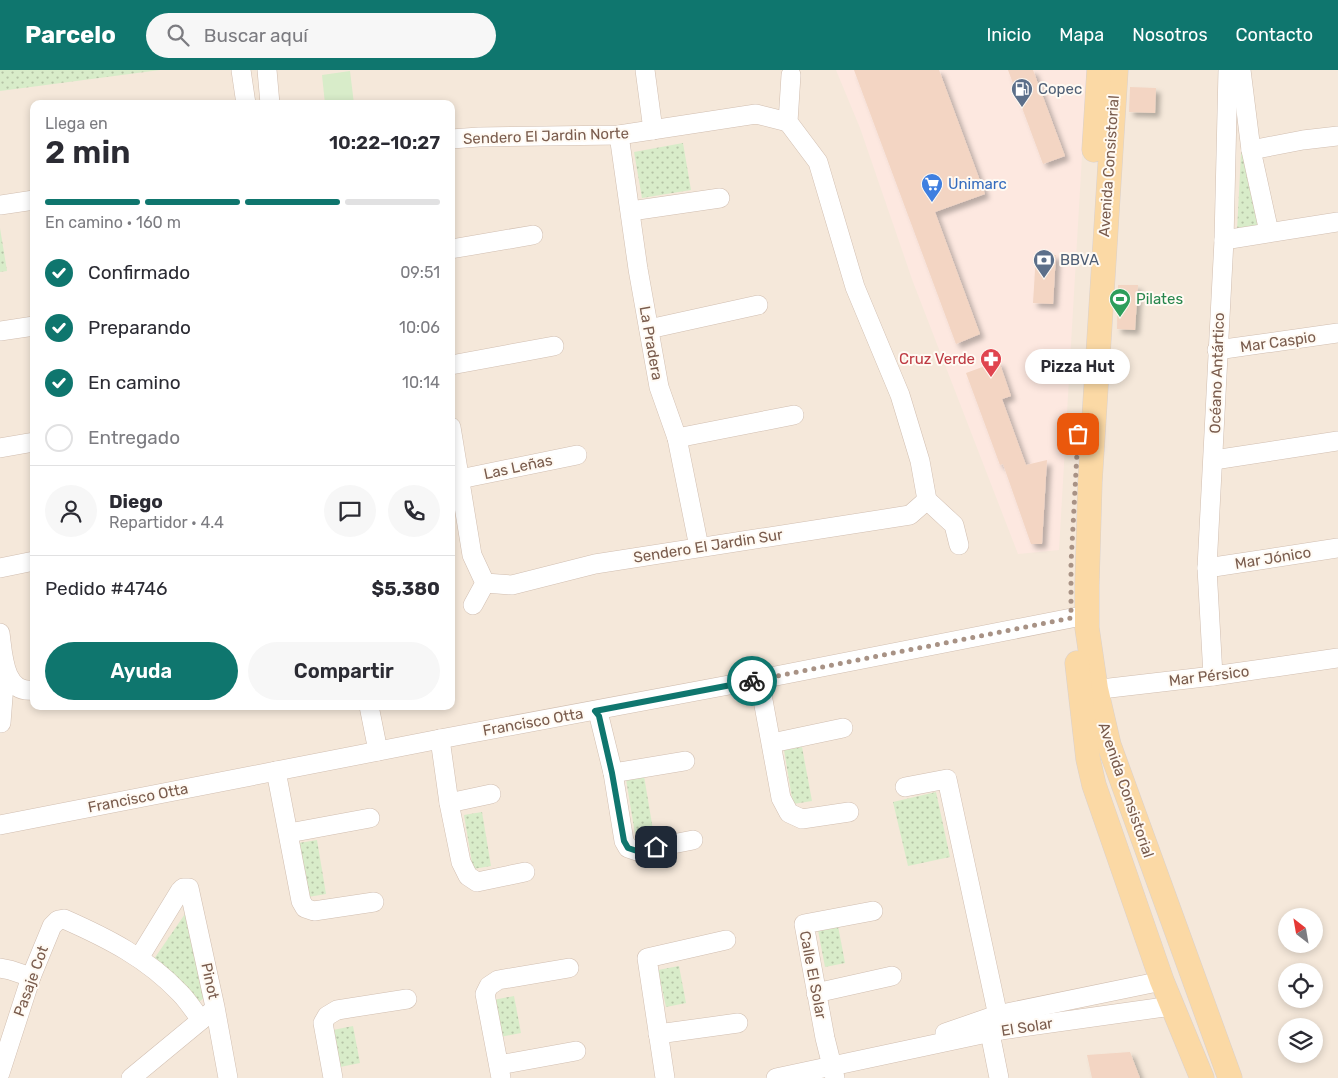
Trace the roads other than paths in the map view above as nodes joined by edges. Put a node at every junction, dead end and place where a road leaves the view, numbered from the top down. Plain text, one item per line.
1 (241, 70) edge
2 (268, 70) edge
3 (645, 70) edge
4 (1099, 70) edge
5 (1116, 70) edge
6 (1228, 70) edge
7 (1241, 70) edge
8 (791, 75) dead end
9 (245, 100) edge
10 (270, 100) edge
11 (788, 122) junction
12 (653, 130) junction
13 (619, 135) junction
14 (1338, 136) edge
15 (455, 139) edge
16 (1251, 150) junction
17 (720, 198) dead end
18 (30, 201) edge
19 (0, 205) edge
20 (631, 211) junction
21 (1338, 222) edge
22 (1269, 232) junction
23 (533, 235) dead end
24 (1224, 240) junction
25 (455, 248) edge
26 (758, 305) dead end
27 (30, 327) edge
28 (649, 329) junction
29 (0, 331) edge
30 (1338, 333) edge
31 (554, 346) dead end
32 (1218, 350) junction
33 (455, 365) edge
34 (794, 415) dead end
35 (677, 438) junction
36 (1338, 441) edge
37 (30, 443) edge
38 (0, 448) edge
39 (455, 450) edge
40 (576, 455) dead end
41 (1214, 460) junction
42 (460, 479) junction
43 (927, 500) junction
44 (959, 545) dead end
45 (699, 547) junction
46 (1338, 548) edge
47 (30, 562) edge
48 (0, 568) edge
49 (1207, 568) junction
50 (485, 583) junction
51 (473, 605) dead end
52 (1079, 616) junction
53 (0, 633) edge
54 (1338, 658) edge
55 (5, 671) junction
56 (1213, 676) junction
57 (760, 679) junction
58 (1088, 690) junction
59 (30, 691) edge
60 (370, 710) edge
61 (595, 711) junction
62 (1, 723) edge
63 (842, 728) dead end
64 (440, 739) junction
65 (772, 743) junction
66 (378, 751) junction
67 (685, 762) dead end
68 (276, 771) junction
69 (612, 773) junction
70 (905, 787) dead end
71 (491, 794) dead end
72 (449, 804) junction
73 (849, 812) dead end
74 (370, 818) dead end
75 (0, 825) edge
76 (289, 833) junction
77 (694, 840) dead end
78 (525, 872) dead end
79 (374, 902) dead end
80 (873, 911) dead end
81 (58, 920) joint
82 (1175, 930) junction
83 (1146, 933) junction
84 (726, 940) dead end
85 (139, 958) junction
86 (0, 968) edge
87 (569, 968) dead end
88 (892, 976) dead end
89 (31, 977) junction
90 (1162, 981) junction
91 (816, 993) junction
92 (408, 999) dead end
93 (1172, 1006) junction
94 (208, 1014) junction
95 (738, 1023) dead end
96 (996, 1026) junction
97 (658, 1034) junction
98 (576, 1051) dead end
99 (500, 1072) edge
100 (833, 1072) edge
101 (0, 1073) edge
102 (131, 1078) edge
103 (228, 1078) edge
104 (333, 1078) edge
105 (665, 1078) edge
106 (776, 1078) edge
107 (999, 1078) edge
108 (1202, 1078) edge
109 (1230, 1078) edge

1 - 9 street
2 - 10 street
3 - 12 street
4 - 52 main road, Avenida Consistorial
5 - 52 main road, Avenida Consistorial
6 - 24 street, Océano Antártico
7 - 16 street
8 - 11 street
11 - 12 street, Sendero El Jardin Norte
11 - 43 street
12 - 13 street, Sendero El Jardin Norte
13 - 15 street, Sendero El Jardin Norte
13 - 20 street, La Pradera
14 - 16 street
16 - 22 street
17 - 20 street
18 - 19 street
20 - 28 street, La Pradera
21 - 22 street
22 - 24 street
23 - 25 street
24 - 32 street, Océano Antártico
26 - 28 street
27 - 29 street
28 - 35 street, La Pradera
30 - 32 street, Mar Caspio
31 - 33 street
32 - 41 street, Océano Antártico
34 - 35 street
35 - 45 street, La Pradera
36 - 41 street
37 - 38 street
39 - 42 street
40 - 42 street, Las Leñas
41 - 49 street, Océano Antártico
42 - 50 street
43 - 44 street
43 - 45 street, Sendero El Jardin Sur
45 - 50 street, Sendero El Jardin Sur
46 - 49 street, Mar Jónico
47 - 48 street
49 - 56 street, Océano Antártico
50 - 51 street
52 - 57 street, Francisco Otta
52 - 58 main road, Avenida Consistorial
53 - 55 street
54 - 56 street, Mar Pérsico
55 - 59 street
55 - 62 street
56 - 58 street, Mar Pérsico
57 - 61 street, Francisco Otta
57 - 65 street
58 - 82 main road, Avenida Consistorial
58 - 83 main road, Avenida Consistorial
60 - 66 street
61 - 64 street, Francisco Otta
61 - 69 street, Francisco Otta
63 - 65 street
64 - 66 street, Francisco Otta
64 - 72 street
65 - 73 street
66 - 68 street, Francisco Otta
67 - 69 street
68 - 75 street, Francisco Otta
68 - 76 street
69 - 77 street, Francisco Otta
70 - 96 street
71 - 72 street
72 - 78 street
74 - 76 street
76 - 79 street
80 - 91 street, Calle El Solar
81 - 85 street, Pinot
81 - 89 street, Pasaje Cot
82 - 83 main road
82 - 109 main road, Avenida Consistorial
83 - 90 main road, Avenida Consistorial
84 - 97 street
85 - 94 street, Pinot
85 - 94 street, Pinot
86 - 89 street
87 - 99 street
88 - 91 street
89 - 101 street, Pasaje Cot
90 - 93 main road, Avenida Consistorial
90 - 96 street, El Solar
91 - 100 street, Calle El Solar
92 - 104 street
93 - 96 street, El Solar
93 - 108 main road, Avenida Consistorial
94 - 102 street
94 - 103 street, Pinot
95 - 97 street
96 - 100 street, El Solar
96 - 107 street
97 - 105 street
98 - 99 street
100 - 106 street, El Solar

